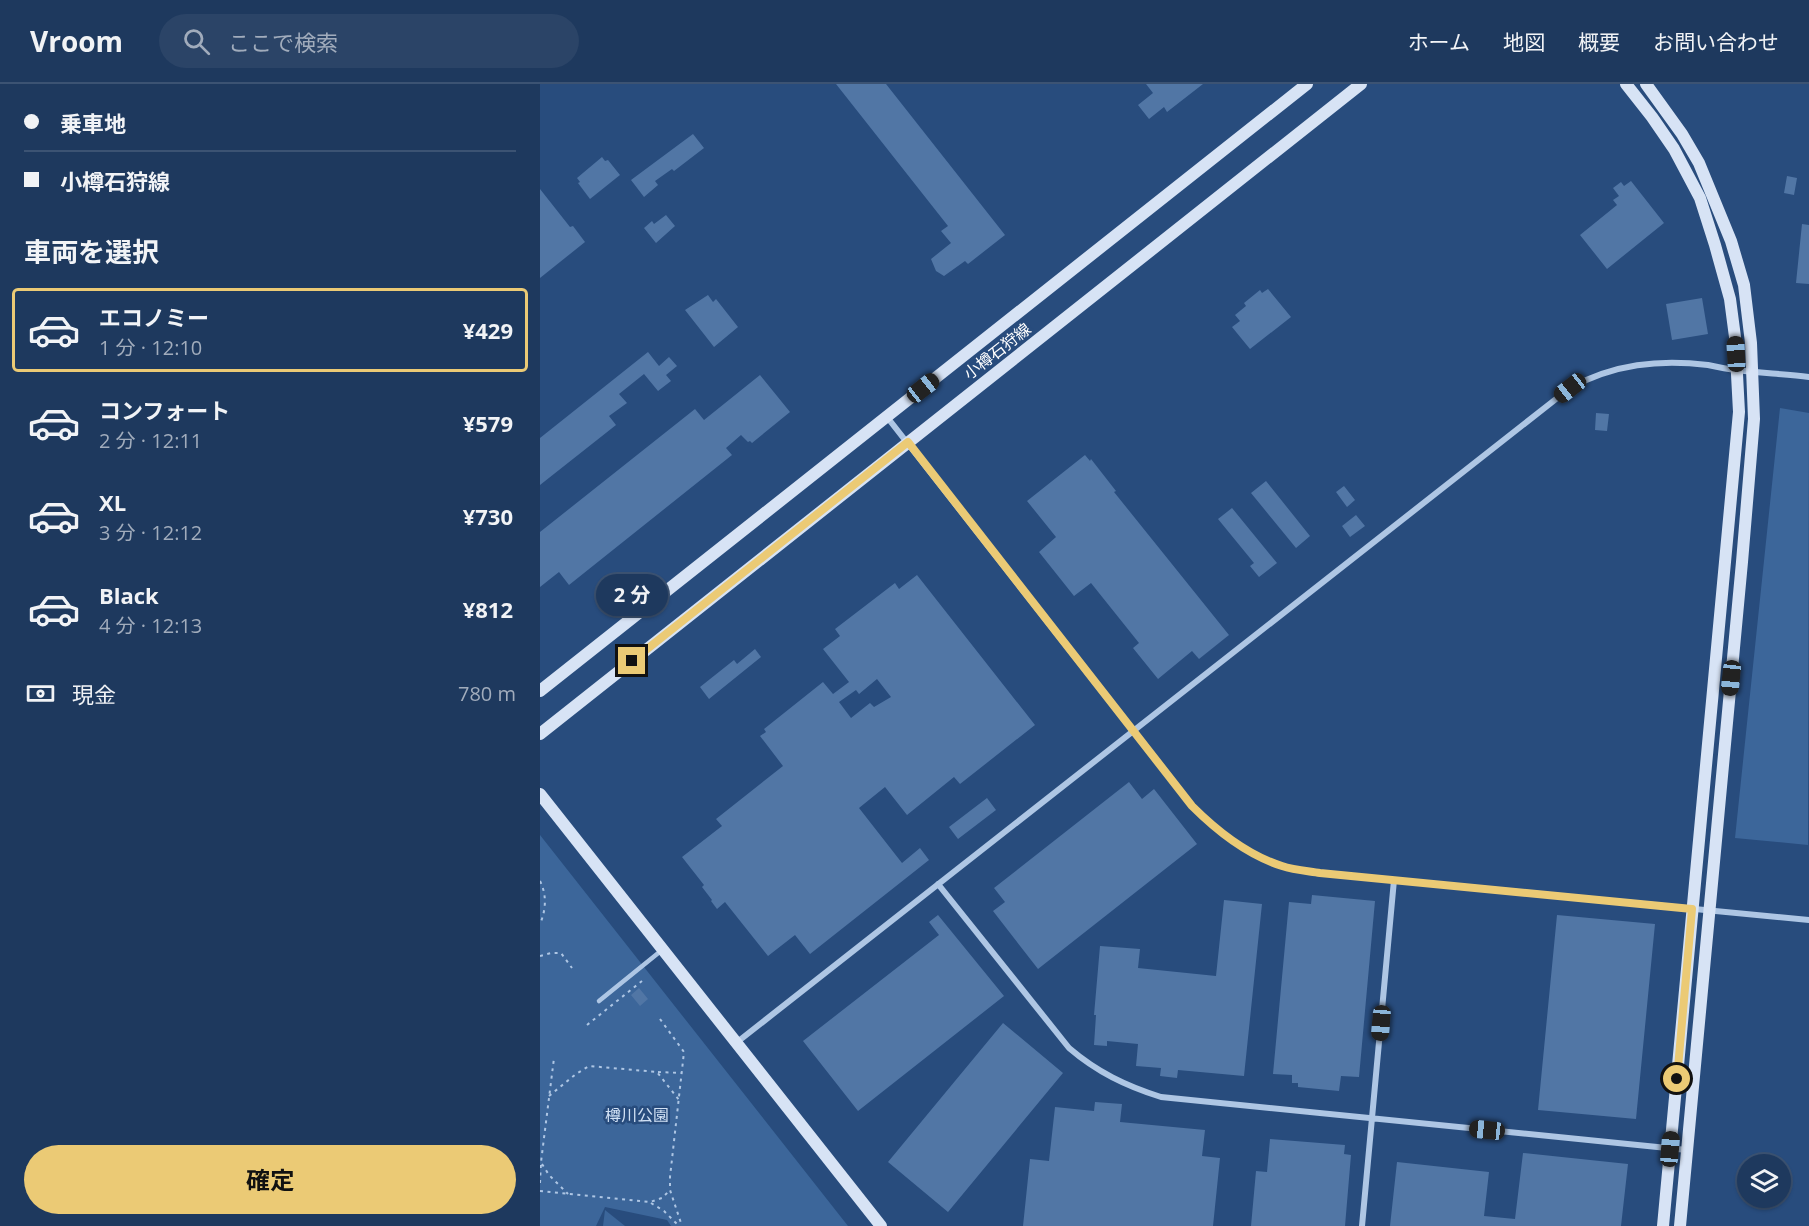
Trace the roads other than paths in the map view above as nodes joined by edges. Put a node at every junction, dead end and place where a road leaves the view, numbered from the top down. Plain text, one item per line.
1 (1307, 84) edge
2 (1361, 84) edge
3 (1626, 84) edge
4 (1646, 84) edge
5 (1736, 370) junction
6 (1752, 371) junction
7 (1809, 376) edge
8 (886, 417) junction
9 (908, 442) junction
10 (540, 691) edge
11 (1134, 730) junction
12 (540, 734) edge
13 (540, 795) edge
14 (1394, 880) junction
15 (938, 884) junction
16 (1692, 909) junction
17 (1710, 911) junction
18 (1809, 920) edge
19 (662, 950) junction
20 (599, 1001) dead end
21 (736, 1043) junction
22 (1373, 1119) junction
23 (1670, 1149) junction
24 (1687, 1150) junction
25 (881, 1226) edge
26 (1362, 1226) edge
27 (1663, 1226) edge
28 (1680, 1226) edge

1 - 8 street, 小樽石狩線
2 - 9 street, 小樽石狩線
3 - 5 street
4 - 6 street
5 - 6 street
5 - 11 street
5 - 16 street
6 - 7 street
6 - 17 street
8 - 9 street
8 - 10 street, 小樽石狩線
9 - 11 street
9 - 12 street, 小樽石狩線
11 - 14 street
11 - 15 street
13 - 19 street
14 - 16 street
14 - 22 street
15 - 21 street
15 - 22 street
16 - 17 street
16 - 23 street
17 - 18 street
17 - 24 street
19 - 20 lane
19 - 21 street
21 - 25 street
22 - 23 street
22 - 26 street
23 - 24 street
23 - 27 street
24 - 28 street

